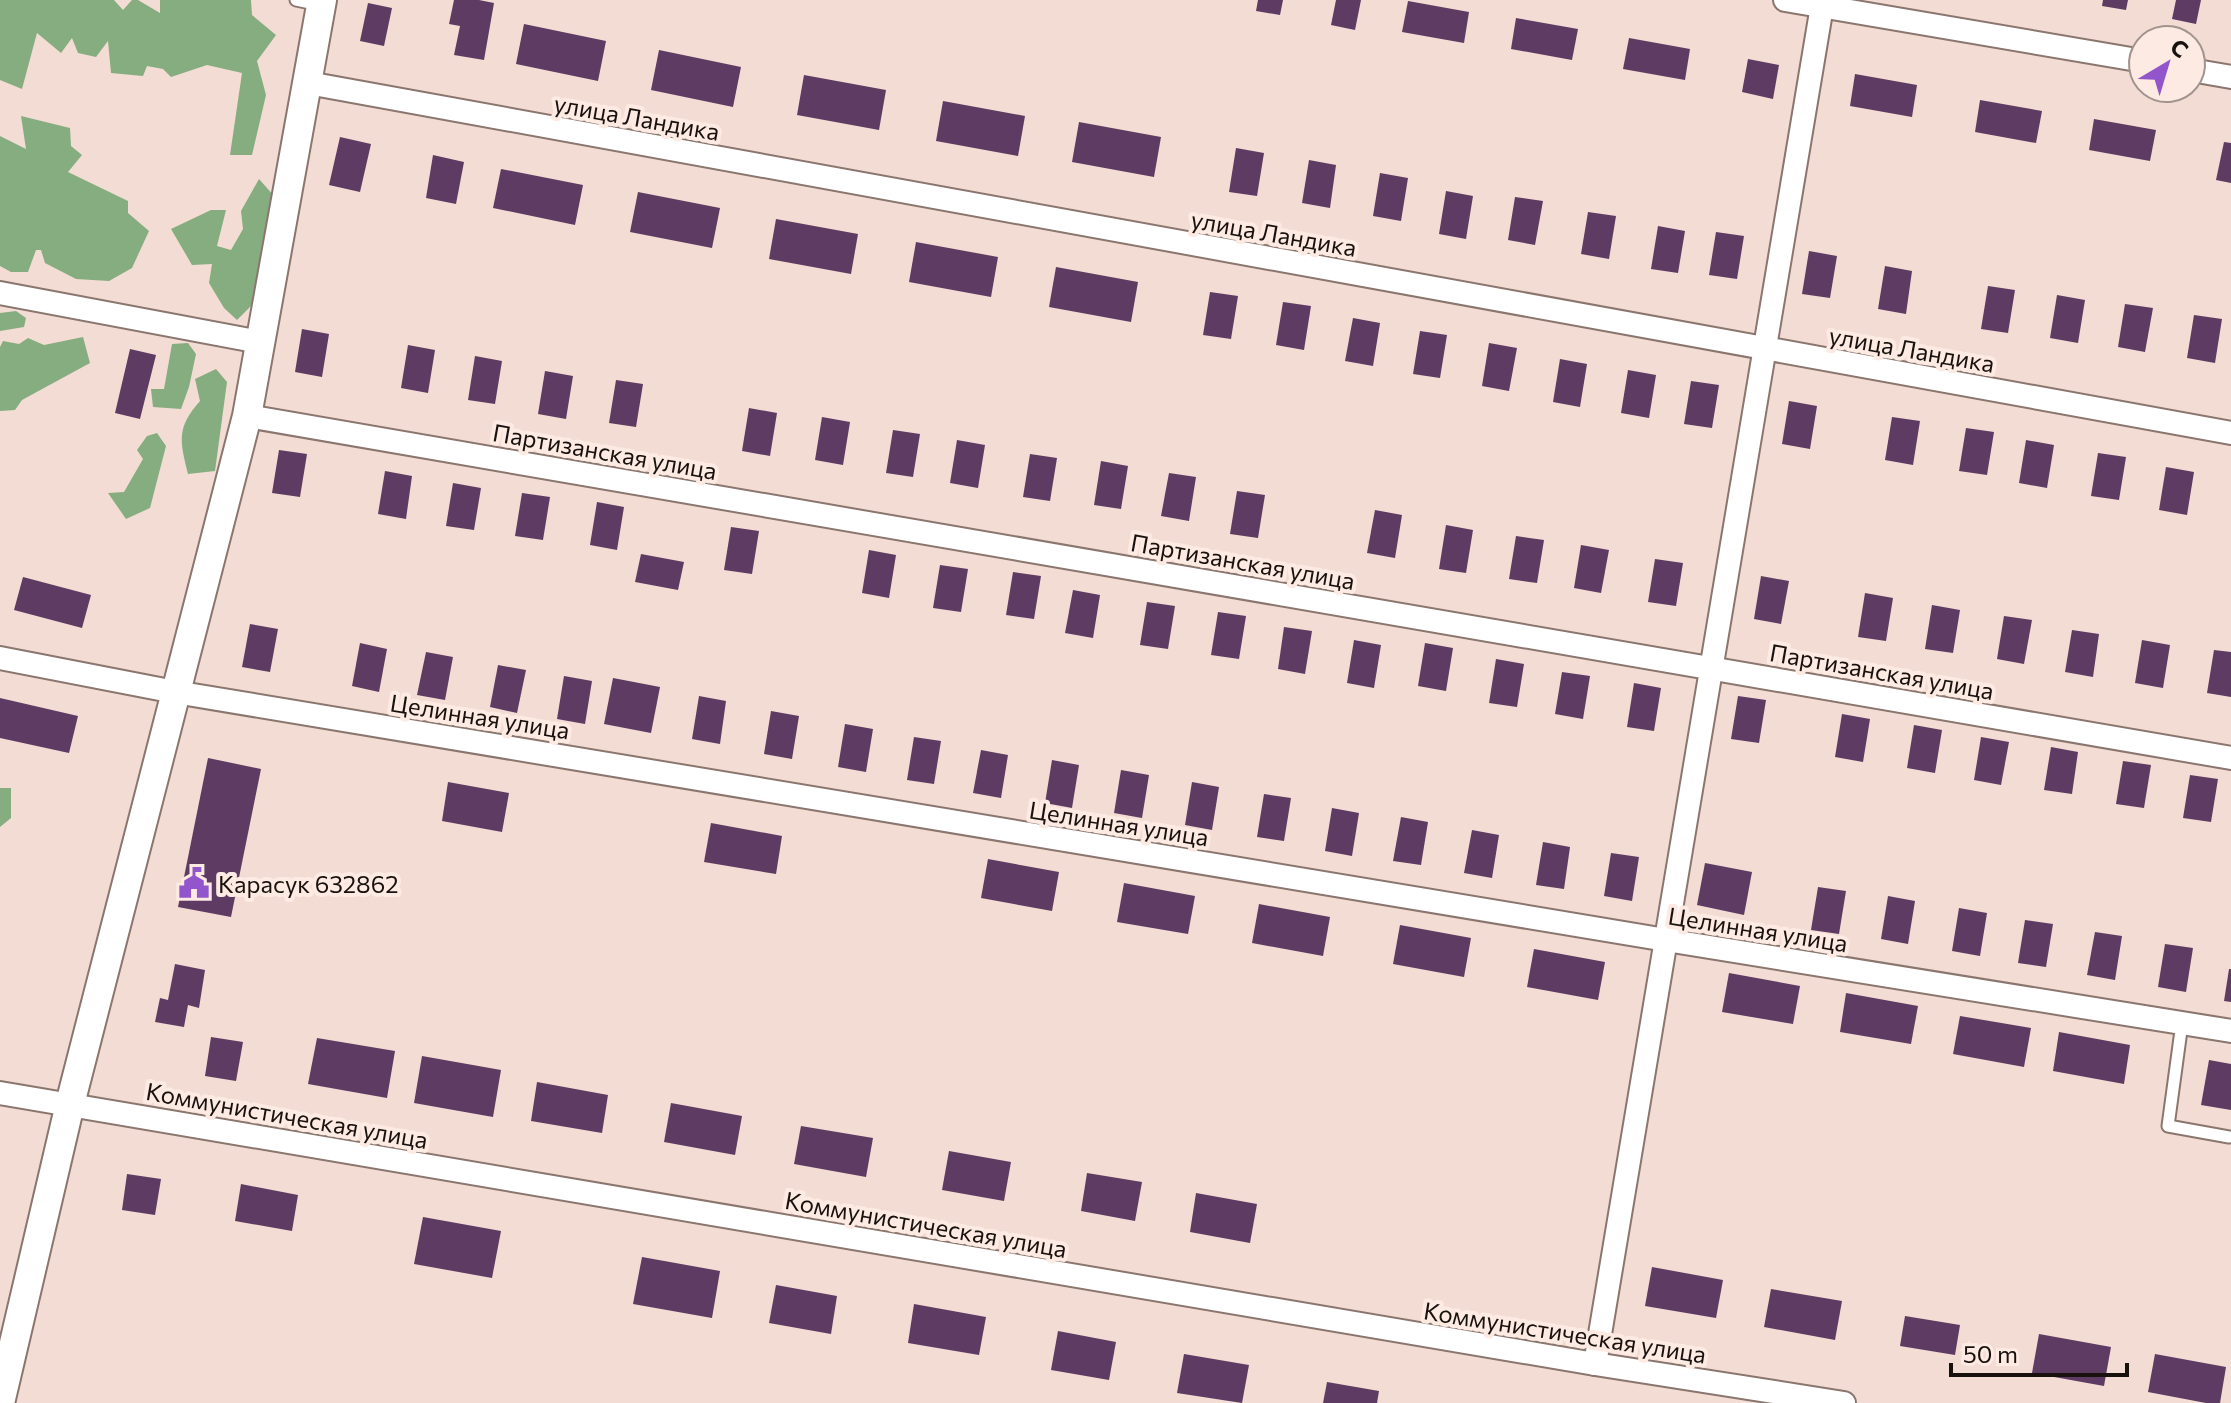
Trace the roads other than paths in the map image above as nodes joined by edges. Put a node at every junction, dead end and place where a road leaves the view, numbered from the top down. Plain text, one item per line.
1 (1785, 0) edge
2 (313, 2) edge
3 (1822, 3) edge
4 (2127, 58) edge
5 (2207, 73) edge
6 (2231, 77) edge
7 (308, 83) junction
8 (0, 293) edge
9 (260, 342) junction
10 (1765, 348) junction
11 (247, 416) junction
12 (2231, 433) edge
13 (0, 658) edge
14 (1711, 667) junction
15 (175, 692) junction
16 (2231, 758) edge
17 (1666, 940) junction
18 (2182, 1023) junction
19 (2231, 1031) edge
20 (0, 1093) edge
21 (70, 1104) junction
22 (2229, 1137) dead end
23 (1595, 1364) junction
24 (0, 1403) edge
25 (1844, 1403) edge

1 - 3 street
2 - 7 street
3 - 4 street
3 - 10 street
5 - 6 street
7 - 9 street
7 - 10 street, улица Ландика
8 - 9 street
9 - 11 street
10 - 12 street, улица Ландика
10 - 14 street
11 - 14 street, Партизанская улица
11 - 15 street
13 - 15 street, Целинная улица
14 - 16 street, Партизанская улица
14 - 17 street
15 - 17 street, Целинная улица
15 - 21 street
17 - 18 street, Целинная улица
17 - 23 street
18 - 19 street, Целинная улица
18 - 22 lane
20 - 21 street, Коммунистическая улица
21 - 23 street, Коммунистическая улица
21 - 24 street
23 - 25 street, Коммунистическая улица

